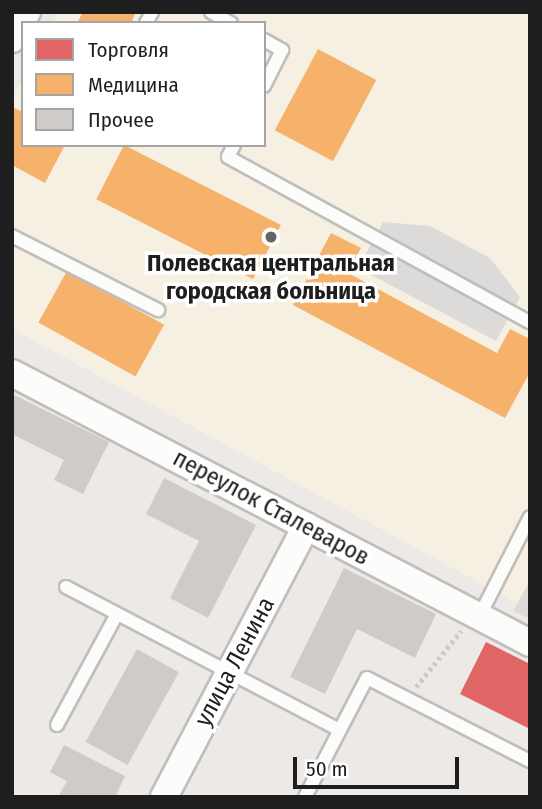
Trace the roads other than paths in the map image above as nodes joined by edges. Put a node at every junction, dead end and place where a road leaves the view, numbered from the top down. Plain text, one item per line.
1 (211, 12) edge
2 (227, 21) edge
3 (21, 23) edge
4 (12, 39) edge
5 (266, 41) edge
6 (266, 82) edge
7 (233, 147) edge
8 (12, 236) edge
9 (158, 310) dead end
10 (530, 322) edge
11 (12, 373) edge
12 (530, 517) edge
13 (306, 526) junction
14 (66, 587) dead end
15 (117, 614) junction
16 (477, 615) junction
17 (530, 643) edge
18 (229, 673) junction
19 (57, 725) dead end
20 (339, 730) junction
21 (530, 761) edge
22 (164, 797) edge
23 (305, 797) edge

1 - 2 lane
3 - 4 street
5 - 6 lane
7 - 10 lane
8 - 9 lane
11 - 13 street, переулок Сталеваров
12 - 16 lane
13 - 16 street, переулок Сталеваров
13 - 18 street, улица Ленина
14 - 15 lane
15 - 18 lane
15 - 19 lane
16 - 17 street, переулок Сталеваров
18 - 20 lane
18 - 22 street, улица Ленина
20 - 21 lane
20 - 23 lane

